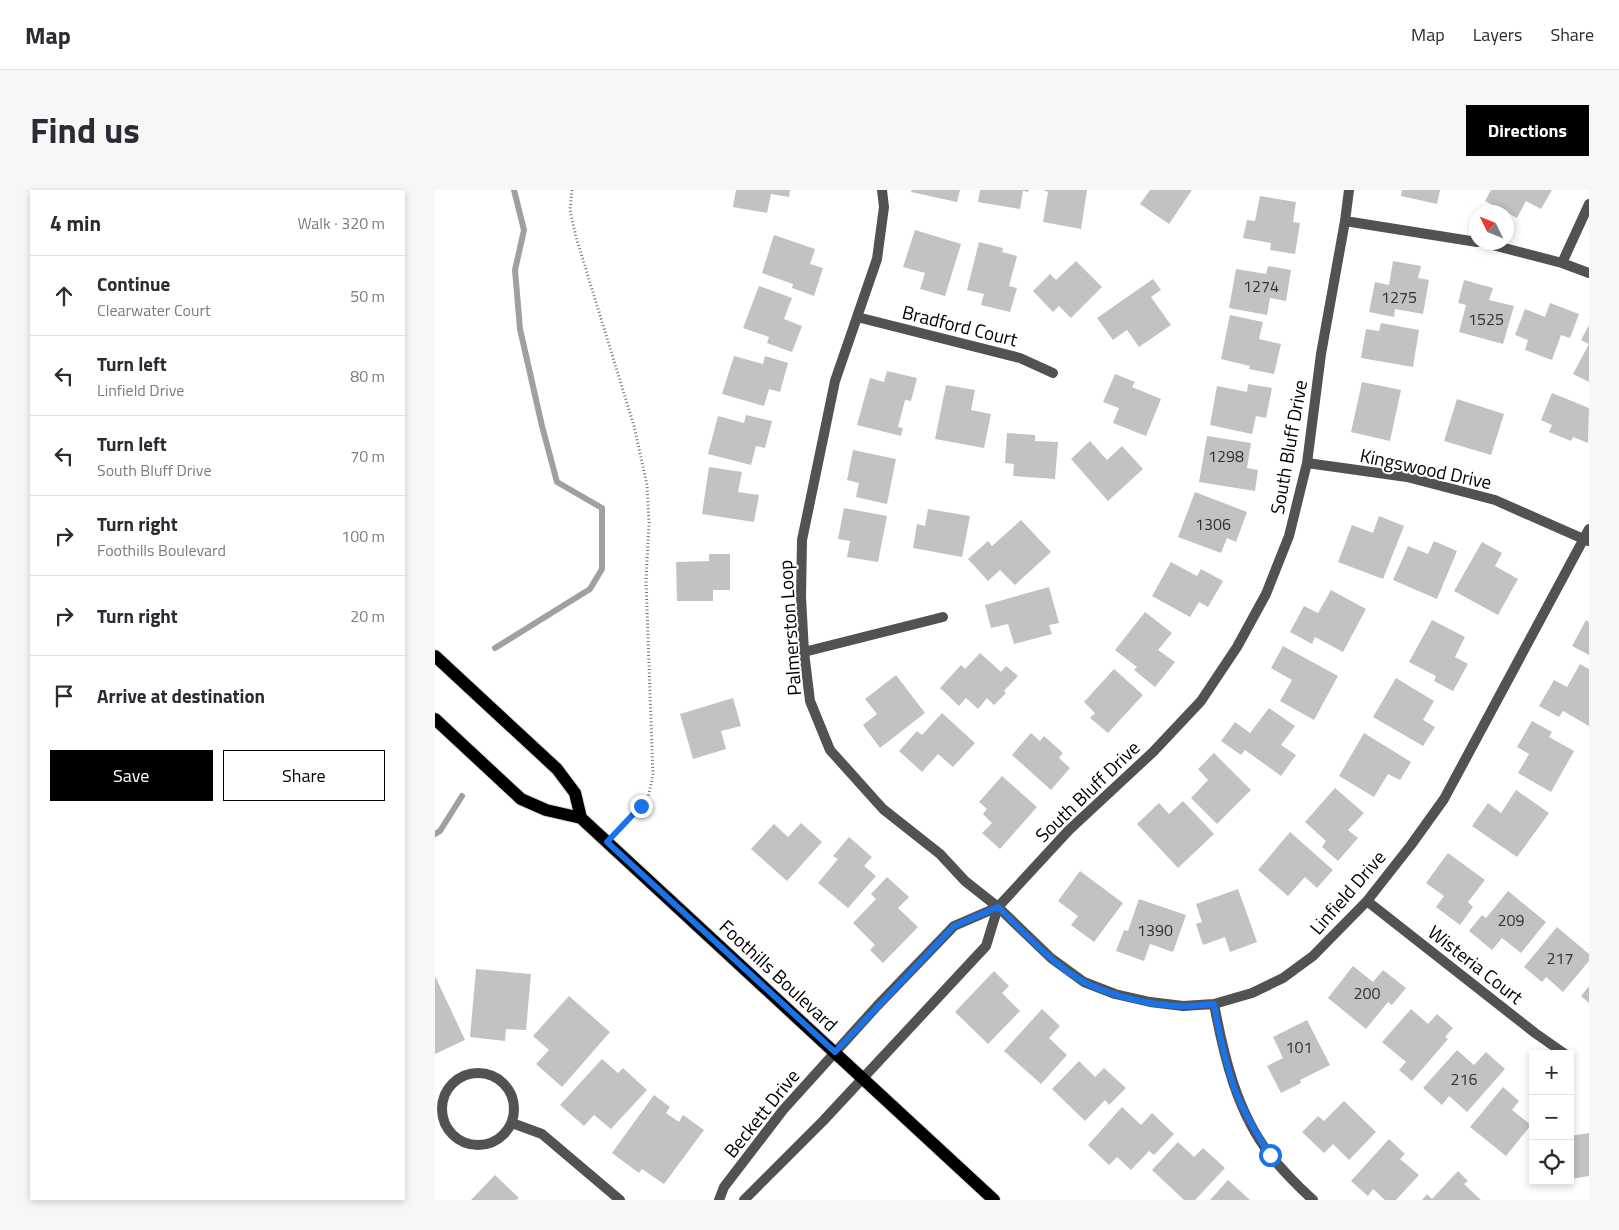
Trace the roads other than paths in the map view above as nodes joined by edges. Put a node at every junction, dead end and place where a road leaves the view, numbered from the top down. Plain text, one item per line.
1 (882, 190) edge
2 (1349, 190) edge
3 (1589, 204) edge
4 (1345, 221) junction
5 (1469, 241) edge
6 (1512, 250) edge
7 (1562, 263) junction
8 (1589, 273) edge
9 (857, 317) junction
10 (1053, 373) dead end
11 (1307, 463) junction
12 (1589, 529) edge
13 (1586, 540) edge
14 (943, 617) dead end
15 (804, 652) junction
16 (435, 656) edge
17 (435, 719) edge
18 (581, 818) junction
19 (1367, 900) junction
20 (998, 907) junction
21 (1214, 1004) junction
22 (1560, 1050) edge
23 (835, 1052) junction
24 (863, 1077) junction
25 (512, 1123) junction
26 (620, 1200) edge
27 (719, 1200) edge
28 (744, 1200) edge
29 (994, 1200) edge
30 (1313, 1200) edge

1 - 9 street, Palmerston Loop
2 - 4 street, South Bluff Drive
3 - 7 street
4 - 5 street
4 - 11 street, South Bluff Drive
6 - 7 street
7 - 8 street
9 - 10 street, Bradford Court
9 - 15 street, Palmerston Loop
11 - 13 street, Kingswood Drive
11 - 20 street, South Bluff Drive
12 - 13 street, Linfield Drive
13 - 19 street, Linfield Drive
14 - 15 street
15 - 20 street, Palmerston Loop
16 - 18 main road
17 - 18 main road, Foothills Boulevard
18 - 23 main road, Foothills Boulevard
19 - 21 street, Linfield Drive
19 - 22 street, Wisteria Court
20 - 21 street, Linfield Drive
20 - 23 street, South Bluff Drive
20 - 24 street, South Bluff Drive
21 - 30 street
23 - 24 main road, Foothills Boulevard
23 - 27 street, Beckett Drive
24 - 28 street
24 - 29 main road, Foothills Boulevard
25 - 25 street
25 - 26 street

